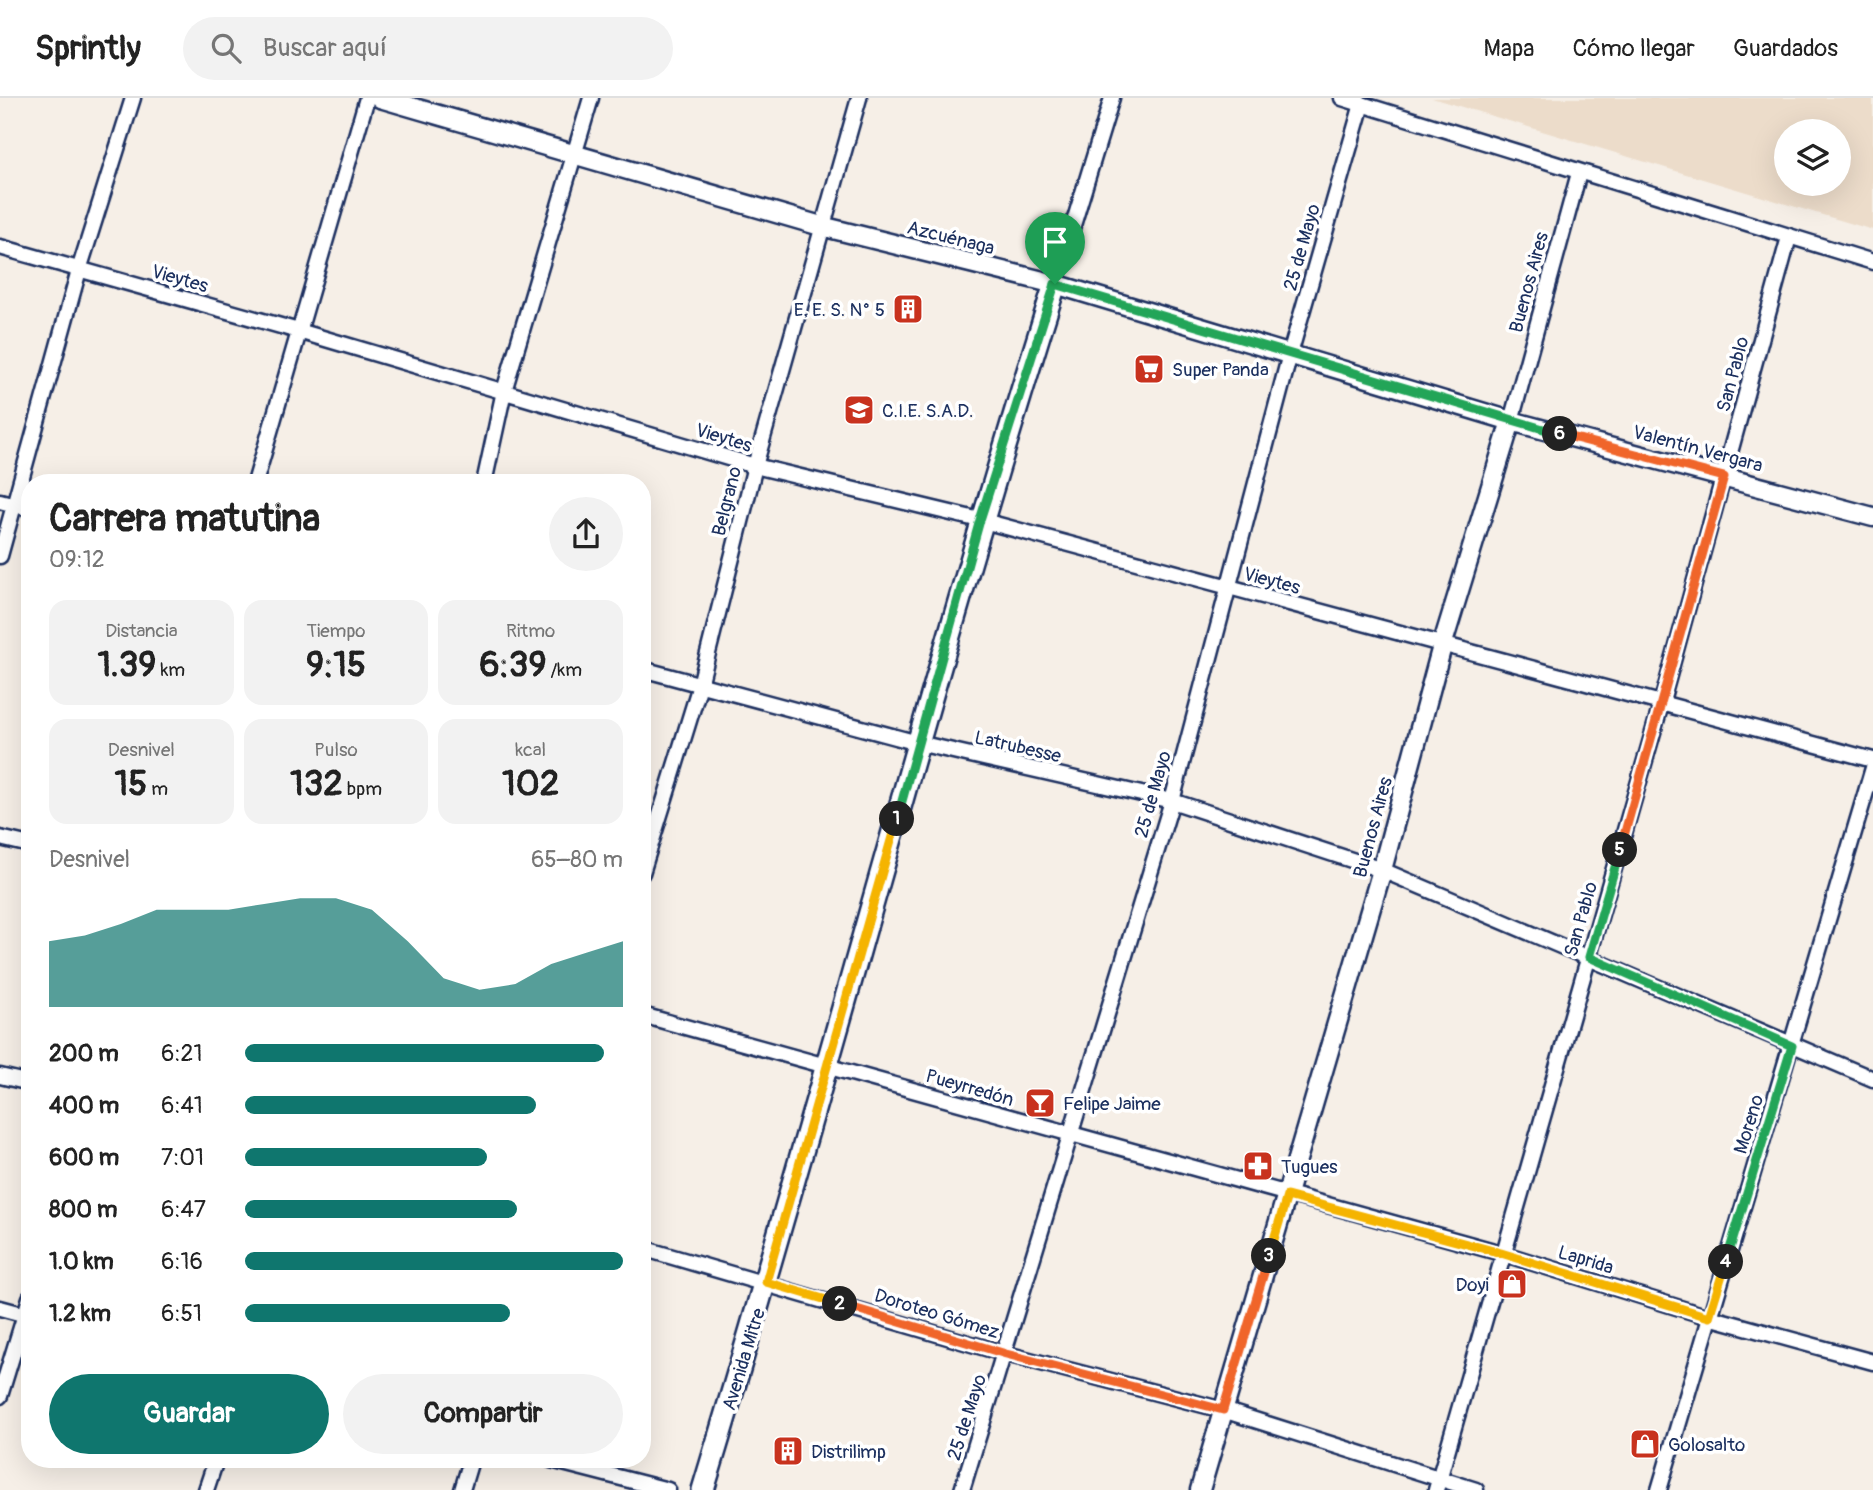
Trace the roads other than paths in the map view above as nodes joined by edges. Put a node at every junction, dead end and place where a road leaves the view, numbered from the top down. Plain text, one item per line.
1 (133, 98) edge
2 (367, 98) edge
3 (380, 98) edge
4 (591, 98) edge
5 (859, 98) edge
6 (1112, 98) edge
7 (1342, 98) edge
8 (1362, 104) junction
9 (1384, 104) edge
10 (574, 152) junction
11 (1579, 173) junction
12 (821, 226) junction
13 (1789, 237) junction
14 (0, 247) edge
15 (1873, 262) edge
16 (79, 270) junction
17 (1055, 284) junction
18 (302, 332) junction
19 (1290, 354) junction
20 (504, 391) junction
21 (1511, 421) junction
22 (755, 466) junction
23 (31, 474) edge
24 (258, 474) edge
25 (486, 474) edge
26 (1724, 477) junction
27 (0, 501) edge
28 (21, 506) edge
29 (21, 511) edge
30 (1873, 517) edge
31 (980, 520) junction
32 (0, 556) edge
33 (1229, 589) junction
34 (1442, 646) junction
35 (651, 671) edge
36 (700, 685) junction
37 (1662, 701) junction
38 (918, 743) junction
39 (1873, 760) edge
40 (1873, 768) edge
41 (1172, 801) junction
42 (0, 838) edge
43 (21, 843) edge
44 (651, 844) edge
45 (1382, 870) junction
46 (1589, 957) junction
47 (651, 1018) edge
48 (1792, 1046) junction
49 (827, 1067) junction
50 (0, 1076) edge
51 (1873, 1079) edge
52 (21, 1081) edge
53 (1068, 1135) junction
54 (1287, 1196) junction
55 (651, 1250) edge
56 (1501, 1253) junction
57 (766, 1282) junction
58 (0, 1308) edge
59 (21, 1314) edge
60 (1709, 1317) junction
61 (21, 1334) edge
62 (1006, 1354) junction
63 (1873, 1362) edge
64 (0, 1396) edge
65 (1223, 1410) junction
66 (213, 1468) edge
67 (468, 1468) edge
68 (582, 1468) edge
69 (1438, 1484) edge
70 (206, 1490) edge
71 (461, 1490) edge
72 (668, 1490) edge
73 (703, 1490) edge
74 (962, 1490) edge
75 (1200, 1490) edge
76 (1476, 1490) edge
77 (1659, 1490) edge

1 - 16 street
2 - 18 street
3 - 10 street, Azcuénaga
4 - 10 street
5 - 12 street, Belgrano
6 - 17 street, Avenida Mitre
7 - 8 street
8 - 9 street
8 - 19 street, 25 de Mayo
9 - 11 street
10 - 12 street, Azcuénaga
10 - 20 street
11 - 13 street
11 - 21 street, Buenos Aires
12 - 17 street, Azcuénaga
12 - 22 street, Belgrano
13 - 15 street
13 - 26 street, San Pablo
14 - 16 street, Vieytes
16 - 18 street, Vieytes
16 - 23 street
17 - 19 street, Azcuénaga
17 - 31 main road, Avenida Mitre
18 - 20 street, Vieytes
18 - 24 street
19 - 21 street, Azcuénaga
19 - 33 street, 25 de Mayo
20 - 22 street, Vieytes
20 - 25 street
21 - 26 street, Valentín Vergara
21 - 34 street, Buenos Aires
22 - 31 street, Vieytes
22 - 36 street, Belgrano
26 - 30 street, Valentín Vergara
26 - 37 street, San Pablo
27 - 28 street
29 - 32 street
31 - 33 street, Vieytes
31 - 38 main road, Avenida Mitre
33 - 34 street, Vieytes
33 - 41 street, 25 de Mayo
34 - 37 street, Vieytes
34 - 45 street, Buenos Aires
35 - 36 street, Latrubesse
36 - 38 street, Latrubesse
36 - 44 street, Belgrano
37 - 39 street, Vieytes
37 - 46 street, San Pablo
38 - 41 street, Latrubesse
38 - 49 main road, Avenida Mitre
40 - 48 street, Moreno
41 - 45 street, Latrubesse
41 - 53 street, 25 de Mayo
42 - 43 street
45 - 46 street, Latrubesse
45 - 54 street, Buenos Aires
46 - 48 street, Latrubesse
46 - 56 street, San Pablo
47 - 49 street, Pueyrredón
48 - 51 street, Latrubesse
48 - 60 street, Moreno
49 - 53 street, Pueyrredón
49 - 57 main road, Avenida Mitre
50 - 52 street
53 - 54 street, Pueyrredón
53 - 62 street, 25 de Mayo
54 - 56 street, Laprida
54 - 65 street, Buenos Aires
55 - 57 street, Doroteo Gómez
56 - 60 street, Laprida
56 - 69 street, San Pablo
57 - 62 street, Doroteo Gómez
57 - 73 main road, Avenida Mitre
58 - 59 street
60 - 63 street, Laprida
60 - 77 street, Moreno
61 - 64 street
62 - 65 street, Doroteo Gómez
62 - 74 street, 25 de Mayo
65 - 69 street, Doroteo Gómez
65 - 75 street, Buenos Aires
66 - 70 street
67 - 71 street
68 - 72 street
69 - 76 street, Doroteo Gómez

